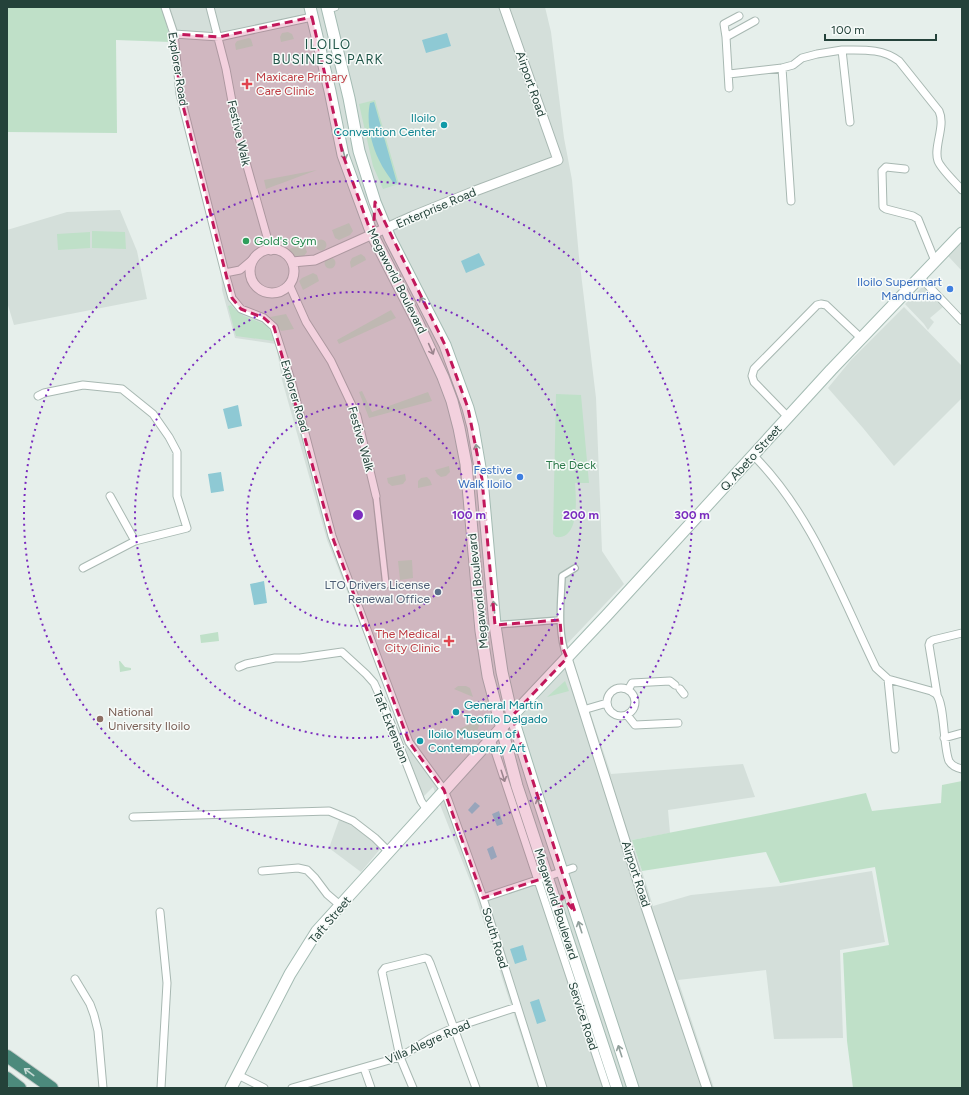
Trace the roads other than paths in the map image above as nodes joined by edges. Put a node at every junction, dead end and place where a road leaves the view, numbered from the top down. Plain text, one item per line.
1 (165, 7) edge
2 (210, 7) edge
3 (504, 7) edge
4 (330, 8) edge
5 (311, 12) edge
6 (739, 16) dead end
7 (756, 21) dead end
8 (174, 34) junction
9 (219, 37) junction
10 (726, 37) junction
11 (842, 50) junction
12 (782, 68) junction
13 (729, 74) junction
14 (729, 88) dead end
15 (850, 122) dead end
16 (558, 160) joint
17 (905, 169) dead end
18 (962, 190) edge
19 (791, 201) dead end
20 (375, 202) junction
21 (362, 207) junction
22 (386, 229) junction
23 (962, 233) edge
24 (372, 234) junction
25 (278, 249) junction
26 (253, 258) junction
27 (935, 261) junction
28 (292, 262) junction
29 (403, 262) junction
30 (391, 269) junction
31 (225, 273) junction
32 (920, 277) junction
33 (289, 284) junction
34 (962, 321) edge
35 (861, 338) junction
36 (38, 396) dead end
37 (788, 417) junction
38 (753, 455) junction
39 (110, 496) dead end
40 (376, 496) joint
41 (135, 541) junction
42 (83, 568) dead end
43 (575, 568) dead end
44 (386, 585) dead end
45 (560, 620) junction
46 (495, 625) junction
47 (962, 633) edge
48 (567, 658) junction
49 (239, 667) dead end
50 (503, 674) junction
51 (488, 676) junction
52 (888, 679) junction
53 (680, 689) dead end
54 (628, 690) junction
55 (937, 694) junction
56 (608, 703) junction
57 (583, 710) junction
58 (627, 715) junction
59 (512, 716) junction
60 (678, 723) dead end
61 (502, 728) junction
62 (962, 733) edge
63 (944, 738) junction
64 (491, 739) junction
65 (895, 749) dead end
66 (524, 757) junction
67 (510, 762) junction
68 (962, 769) edge
69 (444, 790) junction
70 (427, 810) junction
71 (133, 817) dead end
72 (551, 838) junction
73 (536, 843) junction
74 (389, 852) junction
75 (573, 868) dead end
76 (262, 871) dead end
77 (562, 872) junction
78 (542, 878) junction
79 (483, 898) junction
80 (340, 906) junction
81 (160, 912) dead end
82 (575, 912) junction
83 (560, 918) junction
84 (75, 979) dead end
85 (517, 1007) junction
86 (453, 1028) junction
87 (7, 1056) edge
88 (400, 1057) junction
89 (364, 1068) junction
90 (238, 1075) junction
91 (7, 1078) edge
92 (20, 1088) edge
93 (52, 1088) edge
94 (102, 1088) edge
95 (161, 1088) edge
96 (231, 1088) edge
97 (264, 1088) edge
98 (292, 1088) edge
99 (371, 1088) edge
100 (413, 1088) edge
101 (476, 1088) edge
102 (542, 1088) edge
103 (607, 1088) edge
104 (617, 1088) edge
105 (633, 1088) edge
106 (707, 1088) edge

1 - 8 street, Explorer Road
2 - 9 street, Festive Walk
3 - 16 street, Airport Road
4 - 20 main road, Megaworld Boulevard
5 - 9 street
5 -> 21 main road, Megaworld Boulevard
6 - 10 street
7 - 10 street
8 - 9 street
8 - 31 street, Explorer Road
9 - 25 street, Festive Walk
10 - 13 street
11 - 12 street
11 - 15 street
11 - 18 street
12 - 13 street
12 - 19 street
13 - 14 street
16 - 22 street, Enterprise Road
17 - 27 street
20 - 21 main road
20 - 22 main road, Megaworld Boulevard
21 - 24 main road, Megaworld Boulevard
22 - 24 street, Enterprise Road
22 - 29 main road, Megaworld Boulevard
23 - 27 main road, Q. Abeto Street
24 - 28 street, Enterprise Road
24 - 30 main road, Megaworld Boulevard
25 - 26 street
25 - 28 street
26 - 31 street
26 - 33 street
27 - 32 main road, Q. Abeto Street
28 - 33 street
29 - 30 main road
46 -> 29 main road, Megaworld Boulevard
30 -> 51 main road, Megaworld Boulevard
31 - 69 street, Explorer Road
32 - 34 street
32 - 35 main road, Q. Abeto Street
33 - 40 street, Festive Walk
35 - 37 main road, Q. Abeto Street
35 - 37 street
36 - 41 street
37 - 38 main road, Q. Abeto Street
38 - 48 main road, Q. Abeto Street
38 - 52 street
39 - 41 street
40 - 44 street, Festive Walk
41 - 42 street
43 - 45 street
45 - 46 street
45 - 48 street
46 - 50 main road, Megaworld Boulevard
47 - 55 street
48 - 57 street, Airport Road
48 - 59 main road, Q. Abeto Street
49 - 70 street, Taft Extension
50 - 51 main road
50 - 59 main road, Megaworld Boulevard
51 - 61 main road, Megaworld Boulevard
52 - 55 street
52 - 65 street
53 - 54 street
54 - 56 street
54 - 58 street
55 - 63 street
56 - 57 street
56 - 58 street
57 - 106 street, Airport Road
58 - 60 street
59 - 61 main road, Q. Abeto Street
59 - 66 main road, Megaworld Boulevard
61 - 64 main road, Q. Abeto Street
61 - 67 main road, Megaworld Boulevard
62 - 63 street
63 - 68 street
64 - 69 main road, Q. Abeto Street
64 -> 78 street, Service Road
66 - 67 main road
72 -> 66 main road, Megaworld Boulevard
67 - 73 main road, Megaworld Boulevard
69 - 70 main road, Taft Street
69 - 79 street, South Road
70 - 74 main road, Taft Street
71 - 74 street
72 - 73 main road
72 - 77 main road, Megaworld Boulevard
73 - 78 main road, Megaworld Boulevard
74 - 80 main road, Taft Street
75 - 77 street
76 - 80 street
77 - 78 street
77 - 82 main road, Megaworld Boulevard
78 - 79 street
78 - 83 main road, Megaworld Boulevard
78 - 103 street, Service Road
79 - 85 street, South Road
80 - 90 main road, Taft Street
81 - 95 street
82 - 83 main road
105 -> 82 main road, Megaworld Boulevard
83 - 104 main road, Megaworld Boulevard
84 - 94 street
85 - 86 street, Villa Alegre Road
85 - 102 street, South Road
86 - 88 street, Villa Alegre Road
86 - 88 street
86 - 101 street
93 -> 87 highway
88 - 89 street, Villa Alegre Road
88 - 100 street
89 - 98 street, Villa Alegre Road
89 - 99 street
90 - 96 main road, Taft Street
90 - 97 street
91 - 92 highway

